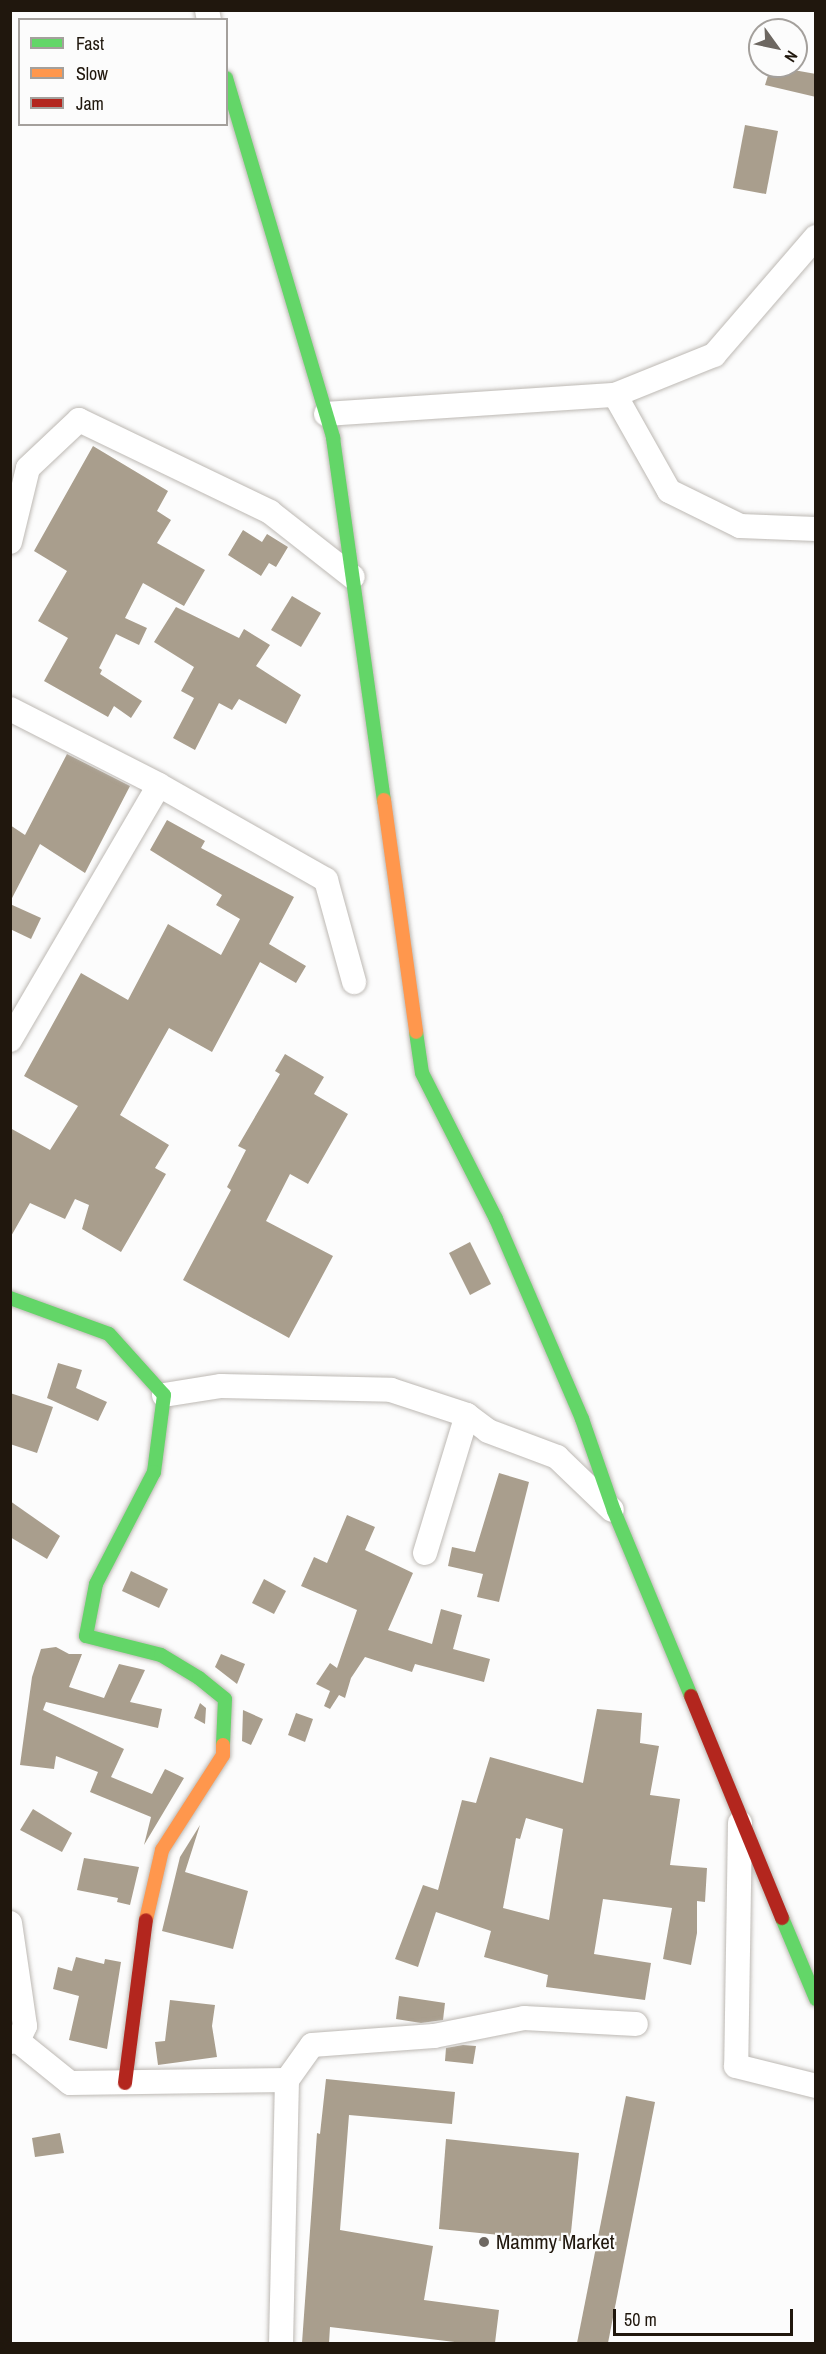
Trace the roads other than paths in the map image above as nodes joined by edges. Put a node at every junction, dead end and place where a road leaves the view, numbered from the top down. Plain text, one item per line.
1 (228, 85) edge
2 (816, 237) edge
3 (615, 395) junction
4 (326, 414) junction
5 (19, 464) edge
6 (816, 529) edge
7 (10, 542) edge
8 (353, 577) junction
9 (10, 709) edge
10 (159, 785) junction
11 (354, 982) dead end
12 (10, 1040) edge
13 (10, 1298) edge
14 (164, 1395) junction
15 (467, 1415) junction
16 (614, 1511) junction
17 (425, 1553) dead end
18 (740, 1818) junction
19 (10, 1923) edge
20 (816, 1999) edge
21 (636, 2024) dead end
22 (14, 2042) edge
23 (287, 2080) junction
24 (125, 2083) junction
25 (816, 2086) edge
26 (281, 2343) edge

1 - 4 street
2 - 3 street
3 - 4 street
3 - 6 street
4 - 8 street
5 - 7 street
5 - 8 street
8 - 16 street
9 - 10 street
10 - 11 street
10 - 12 street
13 - 14 street
14 - 15 street
14 - 24 street
15 - 16 street
15 - 17 street
16 - 18 street
18 - 20 street
18 - 25 street
19 - 22 street
21 - 23 street
22 - 24 street
23 - 24 street
23 - 26 street

